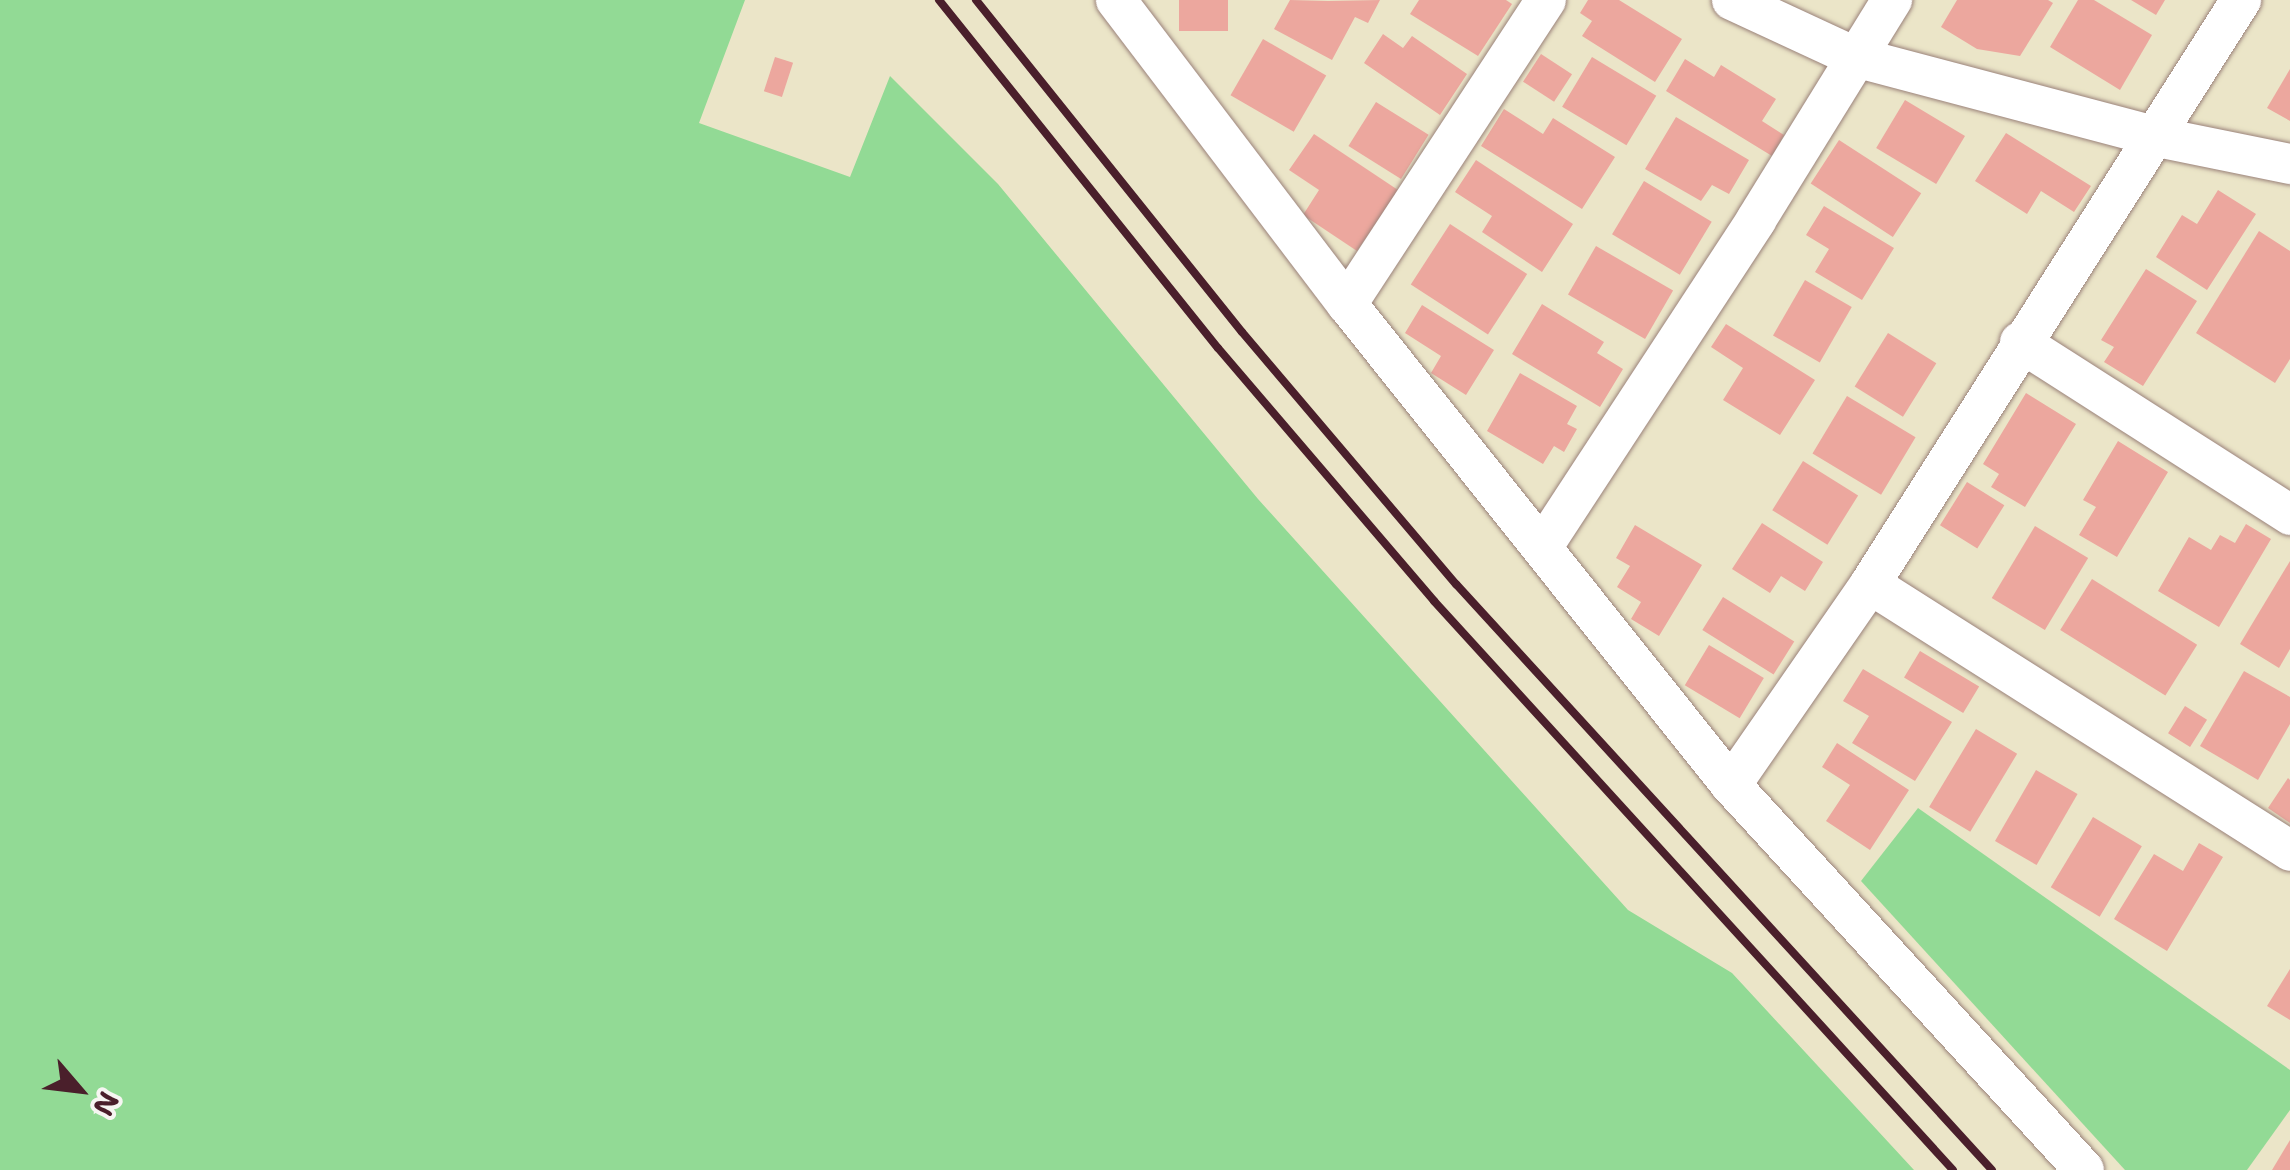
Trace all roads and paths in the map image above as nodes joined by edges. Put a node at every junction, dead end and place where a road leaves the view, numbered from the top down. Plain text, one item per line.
1 (1116, 0) edge
2 (1546, 0) edge
3 (1732, 0) edge
4 (1892, 0) edge
5 (2241, 0) edge
6 (1856, 58) junction
7 (2157, 137) junction
8 (2290, 164) edge
9 (1347, 304) junction
10 (2020, 342) junction
11 (2290, 515) edge
12 (1543, 546) junction
13 (1870, 584) junction
14 (1731, 785) junction
15 (2290, 851) edge
16 (2084, 1170) edge

1 - 9 street
2 - 9 street
3 - 6 street
4 - 6 street
5 - 7 street
6 - 7 street
6 - 12 street
7 - 8 street
7 - 10 street
9 - 12 street
10 - 11 street
10 - 13 street
12 - 14 street
13 - 14 street
13 - 15 street
14 - 16 street

